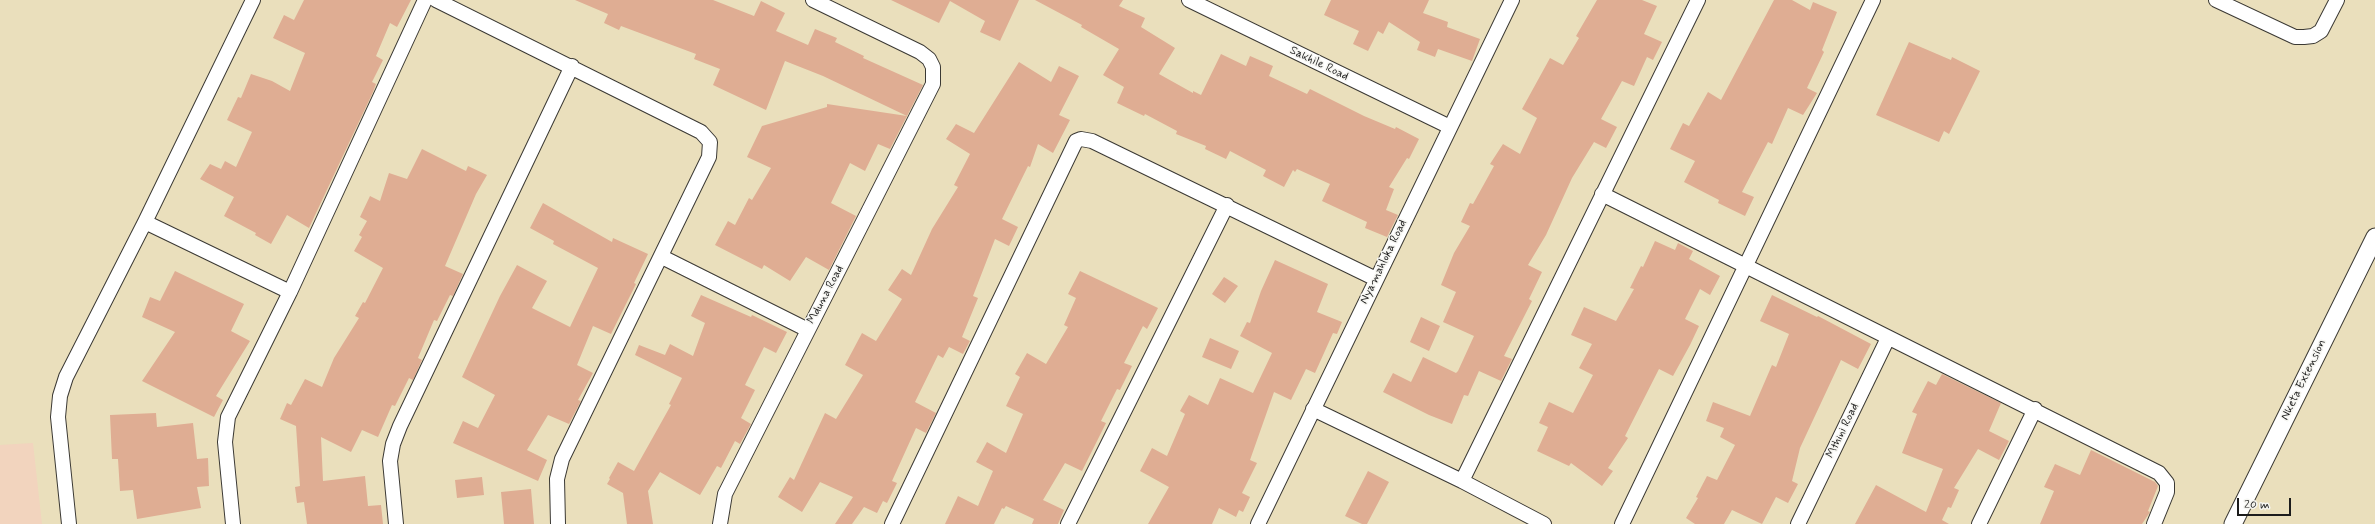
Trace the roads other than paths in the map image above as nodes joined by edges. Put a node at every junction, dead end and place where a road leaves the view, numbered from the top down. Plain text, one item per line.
1 (253, 0) edge
2 (425, 0) edge
3 (436, 0) edge
4 (812, 0) edge
5 (1189, 0) edge
6 (1512, 0) edge
7 (1698, 0) edge
8 (1873, 0) edge
9 (2216, 0) edge
10 (2337, 0) edge
11 (572, 66) junction
12 (1450, 127) junction
13 (1602, 194) junction
14 (1227, 205) junction
15 (145, 222) junction
16 (2375, 237) edge
17 (662, 257) junction
18 (1745, 267) junction
19 (1376, 279) junction
20 (290, 292) junction
21 (808, 330) junction
22 (1888, 338) junction
23 (1313, 409) junction
24 (2035, 409) junction
25 (1462, 481) junction
26 (70, 524) edge
27 (233, 524) edge
28 (396, 524) edge
29 (558, 524) edge
30 (720, 524) edge
31 (892, 524) edge
32 (1068, 524) edge
33 (1258, 524) edge
34 (1544, 524) edge
35 (1622, 524) edge
36 (1798, 524) edge
37 (1979, 524) edge
38 (2154, 524) edge
39 (2233, 524) edge

1 - 15 street
2 - 20 street
3 - 11 street
4 - 21 street, Mduna Road
5 - 12 street, Sakhile Road
6 - 12 street, Nyamahloka Road
7 - 13 street
8 - 18 street
9 - 10 street
11 - 17 street
11 - 28 street
12 - 19 street, Nyamahloka Road
13 - 18 street
13 - 25 street
14 - 19 street
14 - 31 street
14 - 32 street
15 - 20 street
15 - 26 street
16 - 39 street, Nketa Extension
17 - 21 street
17 - 29 street
18 - 22 street
18 - 35 street
19 - 23 street, Nyamahloka Road
20 - 27 street
21 - 30 street, Mduna Road
22 - 24 street
22 - 36 street, Mthini Road
23 - 25 street
23 - 33 street, Nyamahloka Road
24 - 37 street
24 - 38 street
25 - 34 street

